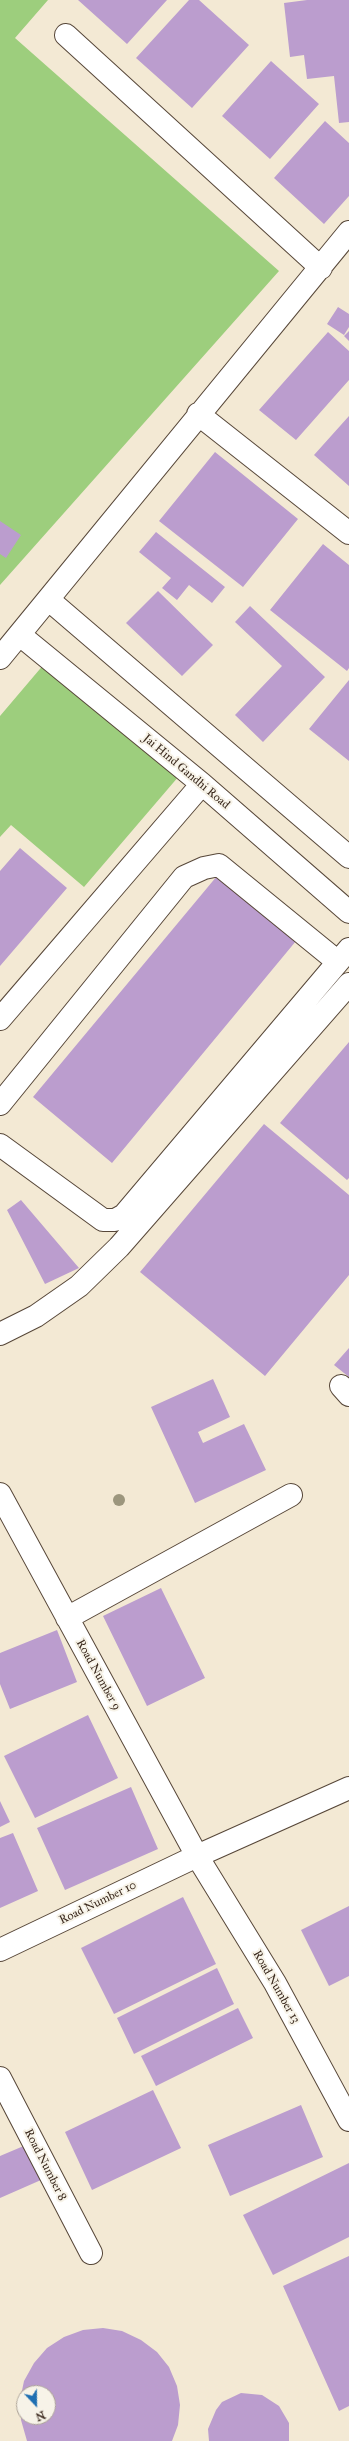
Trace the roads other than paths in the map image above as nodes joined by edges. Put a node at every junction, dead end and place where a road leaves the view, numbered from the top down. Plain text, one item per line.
1 (66, 36) dead end
2 (349, 232) edge
3 (321, 268) junction
4 (198, 414) junction
5 (349, 533) edge
6 (49, 600) junction
7 (20, 635) junction
8 (0, 658) edge
9 (202, 784) junction
10 (349, 857) edge
11 (349, 912) edge
12 (344, 955) edge
13 (349, 984) edge
14 (0, 1019) edge
15 (0, 1104) edge
16 (0, 1145) edge
17 (130, 1220) junction
18 (0, 1334) edge
19 (0, 1494) edge
20 (291, 1495) dead end
21 (67, 1618) junction
22 (349, 1788) edge
23 (197, 1856) junction
24 (0, 1950) edge
25 (0, 2078) edge
26 (349, 2120) edge
27 (91, 2253) dead end

1 - 3 street
2 - 3 street
3 - 4 street
4 - 5 street
4 - 6 street
6 - 7 street
6 - 10 street
7 - 8 street
7 - 9 street, Jai Hind Gandhi Road
9 - 11 street, Jai Hind Gandhi Road
9 - 14 street
12 - 15 street
12 - 17 street
13 - 17 street
16 - 17 street
17 - 18 street
19 - 21 street, Road Number 9
20 - 21 street
21 - 23 street, Road Number 9
22 - 23 street, Road Number 10
23 - 24 street, Road Number 10
23 - 26 street, Road Number 13
25 - 27 street, Road Number 8

